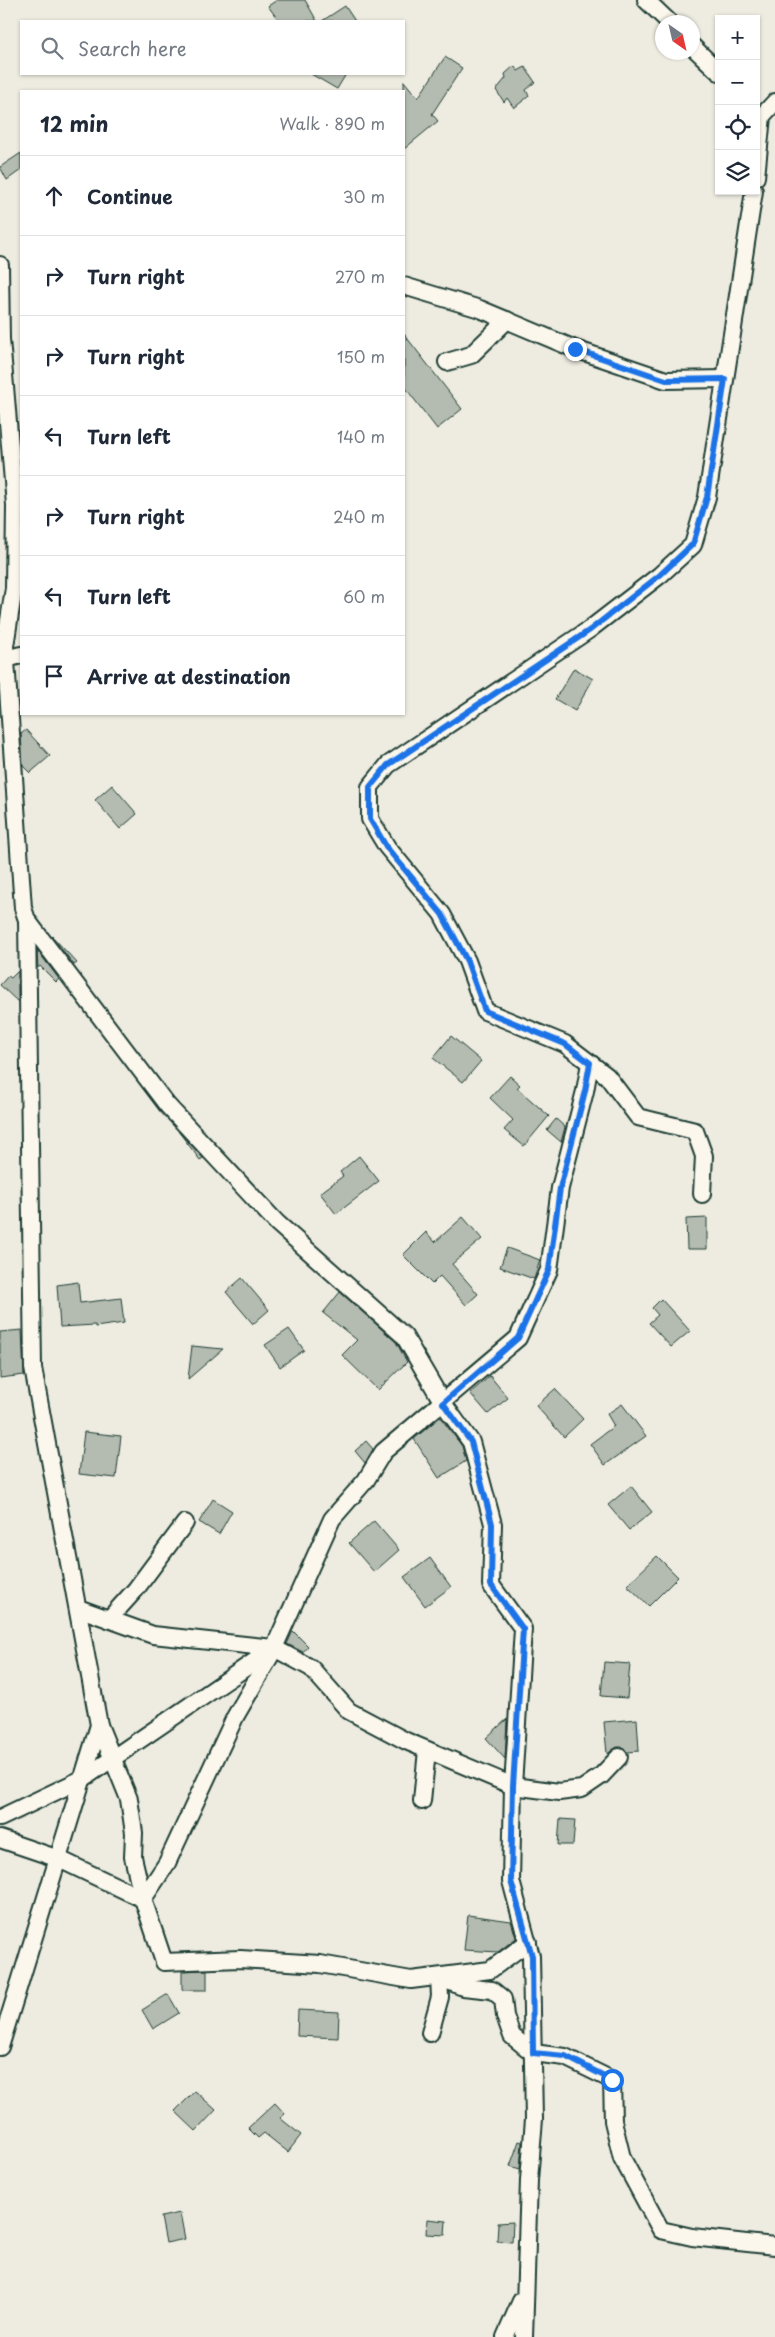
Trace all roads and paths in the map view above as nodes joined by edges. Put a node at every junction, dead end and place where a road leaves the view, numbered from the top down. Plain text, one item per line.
1 (646, 0) edge
2 (662, 15) edge
3 (700, 54) edge
4 (715, 68) edge
5 (775, 102) edge
6 (760, 112) edge
7 (760, 114) edge
8 (775, 128) edge
9 (753, 195) edge
10 (0, 265) edge
11 (405, 286) edge
12 (507, 320) junction
13 (447, 362) dead end
14 (725, 379) junction
15 (9, 659) edge
16 (4, 689) edge
17 (27, 920) junction
18 (590, 1063) junction
19 (702, 1194) dead end
20 (443, 1403) junction
21 (185, 1523) dead end
22 (78, 1608) junction
23 (109, 1619) junction
24 (274, 1648) junction
25 (99, 1725) junction
26 (427, 1750) junction
27 (619, 1757) dead end
28 (114, 1758) junction
29 (84, 1778) junction
30 (513, 1786) junction
31 (422, 1800) dead end
32 (0, 1818) edge
33 (0, 1839) edge
34 (59, 1859) junction
35 (143, 1899) junction
36 (528, 1942) junction
37 (439, 1977) junction
38 (430, 2033) dead end
39 (0, 2047) edge
40 (533, 2053) junction
41 (775, 2246) edge
42 (525, 2292) junction
43 (505, 2337) edge
44 (524, 2337) edge

1 - 2 street
3 - 4 street
5 - 6 street
7 - 8 street
9 - 14 street
10 - 15 street
11 - 12 street
12 - 13 street
12 - 14 street
14 - 18 street
15 - 16 street
16 - 17 street
17 - 20 street
17 - 22 street
18 - 19 street
18 - 20 street
20 - 24 street
20 - 30 street
21 - 23 street
22 - 23 street
22 - 25 street
23 - 24 street
24 - 26 street
24 - 28 street
24 - 35 street
25 - 28 street
25 - 29 street
26 - 30 street
26 - 31 street
27 - 30 street
28 - 29 street
28 - 35 street
29 - 32 street
29 - 34 street
30 - 36 street
33 - 34 street
34 - 35 street
34 - 39 street
35 - 37 street
36 - 37 street
36 - 40 street
37 - 38 street
37 - 40 street
40 - 41 street
40 - 42 street
42 - 43 street
42 - 44 street

